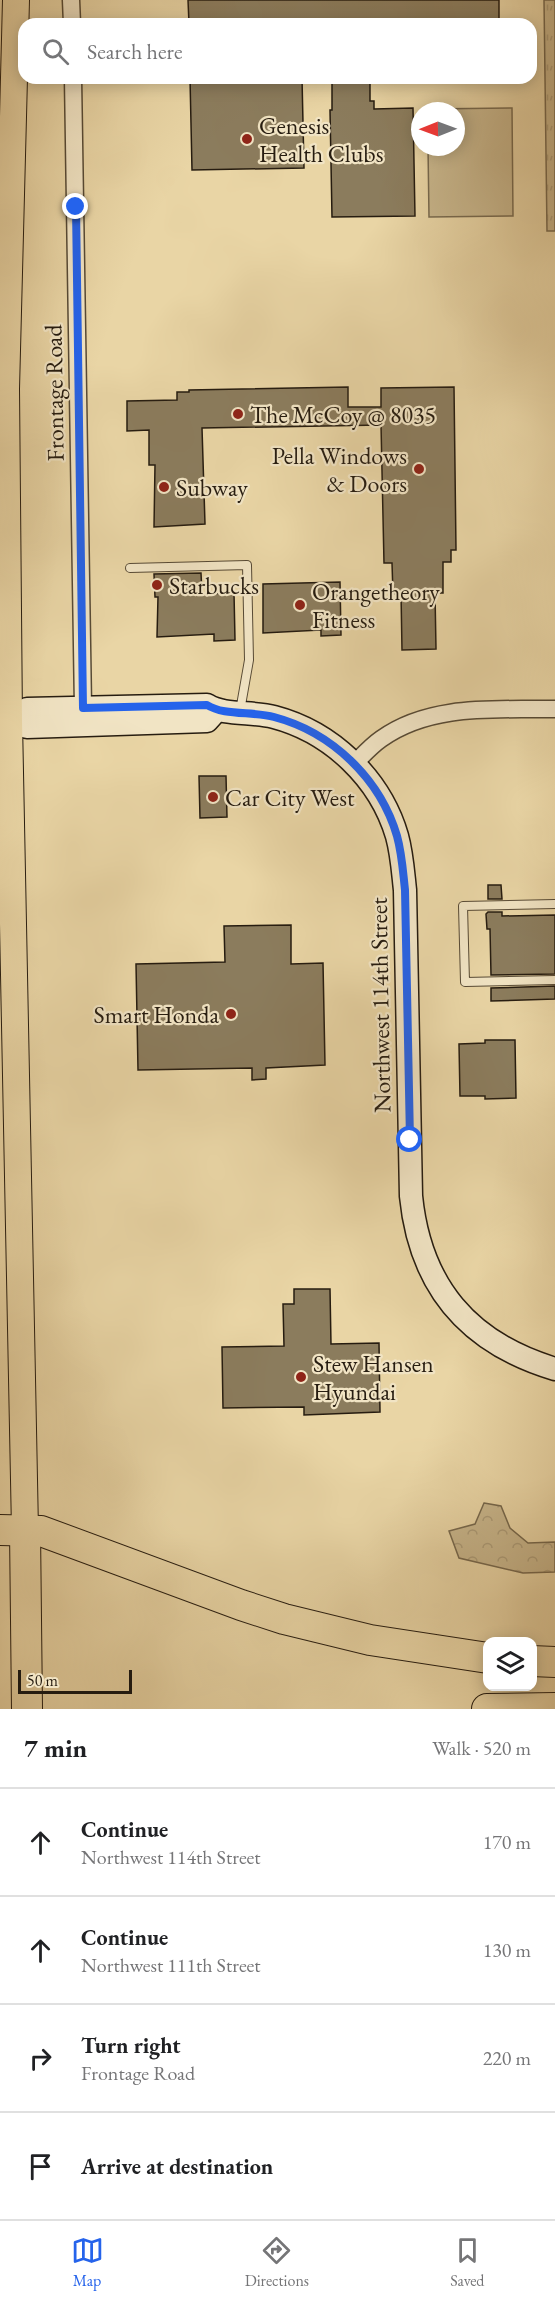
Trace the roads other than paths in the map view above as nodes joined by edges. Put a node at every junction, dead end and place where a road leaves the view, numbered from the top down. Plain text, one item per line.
1 (16, 0) edge
2 (71, 0) edge
3 (72, 18) edge
4 (18, 21) edge
5 (18, 84) edge
6 (73, 84) edge
7 (130, 568) dead end
8 (83, 708) junction
9 (555, 709) edge
10 (216, 711) junction
11 (240, 711) junction
12 (5, 722) edge
13 (354, 764) junction
14 (555, 904) edge
15 (555, 980) edge
16 (555, 1369) edge
17 (12, 1530) edge
18 (483, 1657) edge
19 (537, 1661) edge
20 (555, 1662) edge
21 (555, 1708) edge
22 (27, 1709) edge
23 (487, 1709) edge

1 - 4 main road
2 - 3 street
5 - 12 main road
6 - 8 street, Frontage Road
7 - 11 lane
8 - 10 street
8 - 12 street
9 - 13 street
10 - 11 street, Northwest 114th Street
10 - 12 street
11 - 13 street, Northwest 114th Street
12 - 17 main road
13 - 16 street, Northwest 114th Street
14 - 15 lane
17 - 18 highway
17 - 22 highway
19 - 20 highway
21 - 23 highway

